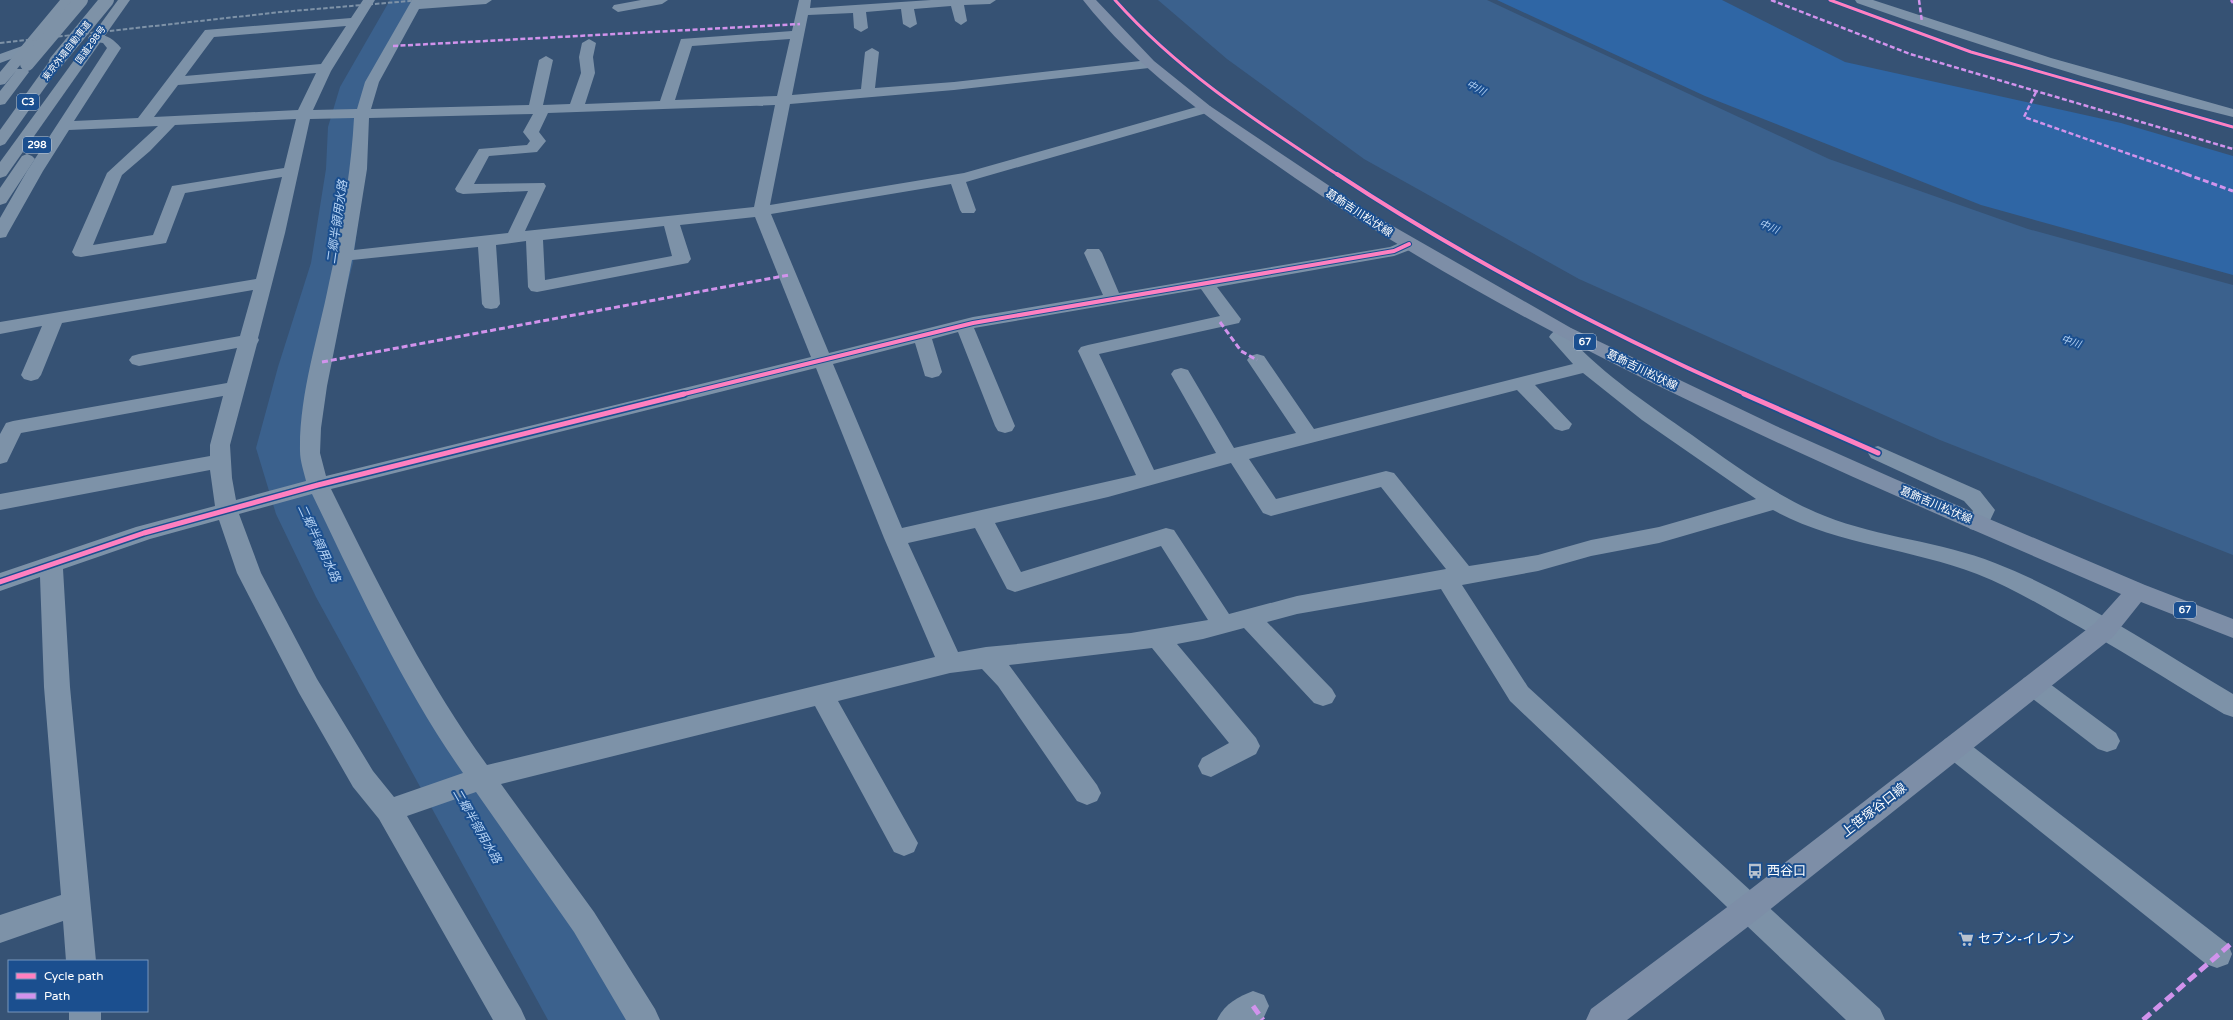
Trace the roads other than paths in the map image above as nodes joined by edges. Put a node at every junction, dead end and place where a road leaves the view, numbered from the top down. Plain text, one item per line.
1 (67, 0) edge
2 (81, 0) edge
3 (107, 0) edge
4 (124, 0) edge
5 (369, 0) edge
6 (486, 0) edge
7 (662, 0) edge
8 (990, 0) edge
9 (1089, 0) edge
10 (1861, 0) edge
11 (416, 3) edge
12 (957, 3) junction
13 (804, 6) edge
14 (907, 6) junction
15 (618, 8) dead end
16 (859, 9) junction
17 (357, 21) junction
18 (962, 21) dead end
19 (910, 24) dead end
20 (861, 28) dead end
21 (798, 35) junction
22 (95, 38) junction
23 (589, 43) dead end
24 (25, 49) junction
25 (872, 52) dead end
26 (0, 59) edge
27 (546, 60) dead end
28 (1149, 64) junction
29 (326, 68) junction
30 (0, 81) edge
31 (172, 81) junction
32 (58, 90) junction
33 (870, 93) junction
34 (783, 100) junction
35 (0, 101) edge
36 (666, 105) junction
37 (576, 108) junction
38 (539, 109) junction
39 (1205, 109) junction
40 (2233, 113) edge
41 (312, 115) junction
42 (362, 115) junction
43 (171, 121) junction
44 (143, 122) junction
45 (64, 126) junction
46 (0, 141) edge
47 (292, 171) junction
48 (0, 173) edge
49 (957, 178) junction
50 (0, 200) edge
51 (968, 210) dead end
52 (761, 211) junction
53 (671, 221) junction
54 (0, 233) edge
55 (534, 236) junction
56 (514, 238) junction
57 (488, 241) junction
58 (1409, 244) junction
59 (1092, 253) dead end
60 (344, 256) junction
61 (264, 283) junction
62 (1205, 283) junction
63 (1115, 299) junction
64 (491, 304) dead end
65 (54, 319) junction
66 (963, 326) junction
67 (0, 328) edge
68 (1564, 332) junction
69 (922, 336) junction
70 (250, 340) junction
71 (139, 360) dead end
72 (1257, 360) dead end
73 (823, 362) junction
74 (1587, 366) junction
75 (932, 372) dead end
76 (1181, 374) dead end
77 (31, 375) dead end
78 (1522, 382) junction
79 (238, 387) junction
80 (1562, 424) dead end
81 (1005, 426) dead end
82 (1309, 437) junction
83 (1878, 453) dead end
84 (1232, 456) junction
85 (0, 457) edge
86 (221, 461) junction
87 (1148, 478) junction
88 (318, 485) junction
89 (1777, 501) junction
90 (0, 502) edge
91 (227, 511) junction
92 (981, 518) junction
93 (1978, 522) junction
94 (895, 538) junction
95 (51, 564) junction
96 (1455, 577) junction
97 (0, 582) edge
98 (2137, 591) junction
99 (1248, 617) junction
100 (1223, 624) junction
101 (2233, 629) edge
102 (2104, 630) junction
103 (1157, 637) junction
104 (986, 657) junction
105 (950, 663) junction
106 (2033, 685) junction
107 (821, 694) junction
108 (1323, 696) dead end
109 (2233, 707) edge
110 (2107, 741) dead end
111 (1954, 747) junction
112 (1211, 766) dead end
113 (481, 778) junction
114 (1087, 793) dead end
115 (389, 811) junction
116 (904, 842) dead end
117 (77, 903) junction
118 (1748, 908) junction
119 (0, 928) edge
120 (2217, 954) dead end
121 (81, 960) edge
122 (510, 1020) edge
123 (644, 1020) edge
124 (1602, 1020) edge
125 (1869, 1020) edge

1 - 24 highway
2 - 35 highway, 東京外環自動車道 / C3, bridge
3 - 46 highway, 東京外環自動車道 / C3, bridge
4 - 22 highway, 国道298号 / 298
5 - 17 street
6 - 11 street
7 - 15 street
8 - 12 street
9 - 28 main road, 葛飾吉川松伏線 / 67
10 - 40 street
11 - 42 street
12 - 14 street
12 - 18 street
13 - 16 street
13 - 21 street
14 - 16 street
14 - 19 street
16 - 20 street
17 - 29 street
17 - 31 street
21 - 34 street
21 - 36 street
22 - 32 highway, 国道298号 / 298
22 - 45 street
23 - 37 street
24 - 26 street
24 - 30 highway
25 - 33 street
27 - 38 street
28 - 33 street
28 - 39 main road, 葛飾吉川松伏線 / 67
29 - 31 street
29 - 41 street
31 - 44 street
32 - 48 highway, 国道298号 / 298
32 - 50 highway, 298
33 - 34 street
34 - 36 street
34 - 52 street
36 - 37 street
37 - 38 street
38 - 42 street
38 - 56 street
39 - 49 street
39 - 58 main road, 葛飾吉川松伏線 / 67
41 - 42 street
41 - 43 street
41 - 47 street
42 - 60 street
43 - 44 street
43 - 47 street
44 - 45 street
45 - 54 street
47 - 61 street
49 - 51 street
49 - 52 street
52 - 53 street
52 - 73 street
53 - 55 street
53 - 55 street
55 - 56 street
56 - 57 street
57 - 60 street
57 - 64 street
58 - 62 street
58 - 68 main road, 葛飾吉川松伏線 / 67
59 - 63 street
60 - 88 street
61 - 65 street
61 - 70 street
62 - 63 street
62 - 87 street
63 - 66 street
65 - 67 street
65 - 77 street
66 - 69 street
66 - 81 street
68 - 74 street
68 - 93 main road, 葛飾吉川松伏線 / 67
69 - 73 street
69 - 75 street
70 - 71 street
70 - 79 street
72 - 82 street
73 - 88 street
73 - 94 street
74 - 78 street
74 - 89 street
76 - 84 street
78 - 80 street
78 - 82 street
79 - 85 street
79 - 86 street
82 - 84 street
83 - 93 street
84 - 87 street
84 - 96 street
86 - 90 street
86 - 91 street
87 - 92 street
88 - 91 street
88 - 113 street
89 - 96 street
89 - 102 street
91 - 95 street
91 - 115 street
92 - 94 street
92 - 100 street
93 - 98 main road, 葛飾吉川松伏線 / 67
94 - 105 street
95 - 97 street
95 - 117 street
96 - 99 street
96 - 118 street
98 - 101 main road, 葛飾吉川松伏線 / 67
98 - 102 main road, 上笹塚谷口線
99 - 100 street
99 - 108 street
100 - 103 street
102 - 106 main road, 上笹塚谷口線
102 - 109 street
103 - 104 street
103 - 112 street
104 - 105 street
104 - 114 street
105 - 107 street
106 - 110 street
106 - 111 main road, 上笹塚谷口線
107 - 113 street
107 - 116 street
111 - 118 main road, 上笹塚谷口線
111 - 120 street
113 - 115 street
113 - 123 street
115 - 122 street
117 - 119 street
117 - 121 street
118 - 124 main road, 上笹塚谷口線
118 - 125 street

